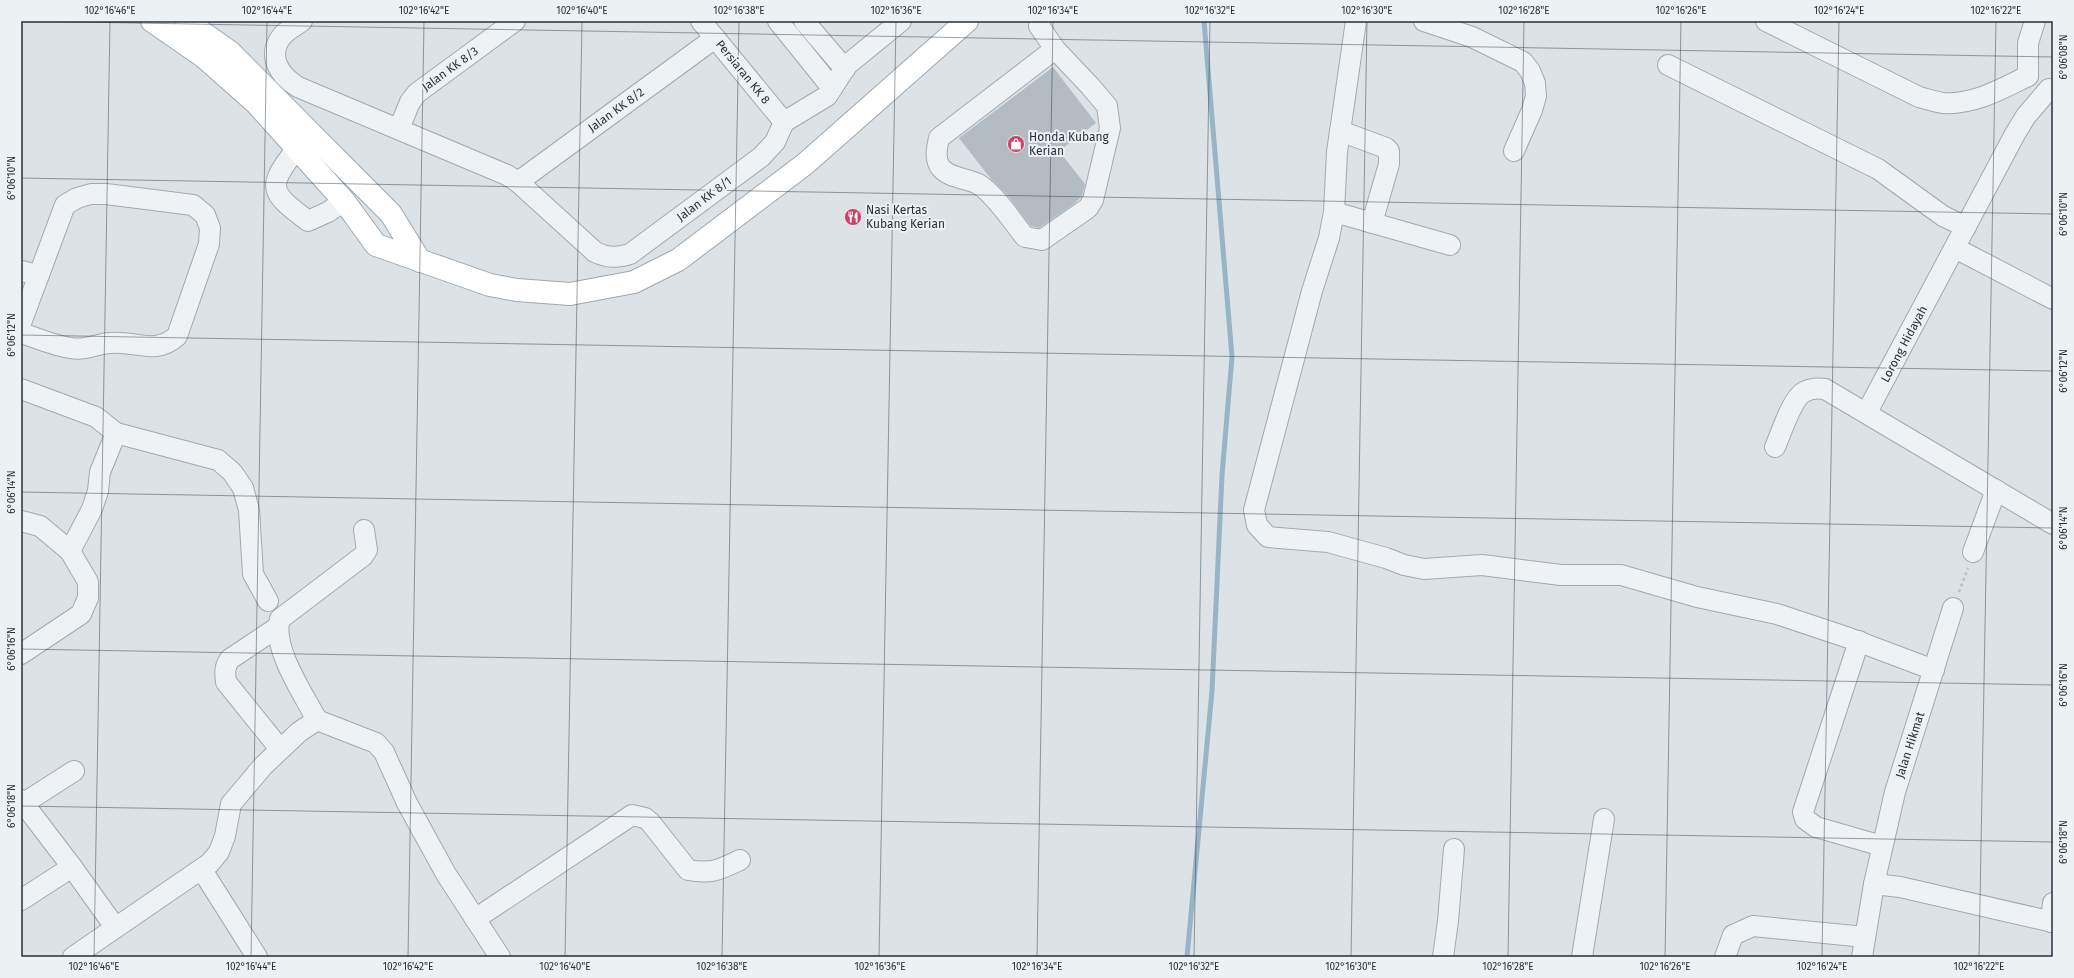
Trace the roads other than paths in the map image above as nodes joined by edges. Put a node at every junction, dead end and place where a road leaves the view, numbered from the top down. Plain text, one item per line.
1 (152, 21) edge
2 (186, 21) edge
3 (302, 21) edge
4 (515, 21) edge
5 (701, 21) edge
6 (778, 21) edge
7 (804, 21) edge
8 (901, 21) edge
9 (967, 21) edge
10 (1040, 21) edge
11 (1356, 21) edge
12 (1424, 21) edge
13 (1766, 21) edge
14 (2035, 21) edge
15 (715, 38) junction
16 (1055, 49) junction
17 (1668, 65) dead end
18 (844, 69) junction
19 (2028, 76) junction
20 (832, 88) junction
21 (2051, 90) edge
22 (784, 122) junction
23 (400, 129) junction
24 (1340, 131) junction
25 (297, 148) junction
26 (1514, 151) dead end
27 (518, 182) junction
28 (344, 201) junction
29 (1334, 212) junction
30 (1372, 223) junction
31 (1966, 227) junction
32 (1450, 245) dead end
33 (1955, 248) junction
34 (420, 261) junction
35 (30, 273) edge
36 (2053, 299) edge
37 (21, 323) edge
38 (21, 333) edge
39 (21, 389) edge
40 (1867, 412) junction
41 (116, 433) junction
42 (1775, 447) dead end
43 (1996, 490) junction
44 (21, 521) edge
45 (2053, 524) edge
46 (364, 530) dead end
47 (70, 551) junction
48 (1973, 552) road end
49 (268, 601) dead end
50 (1953, 608) road end
51 (278, 627) junction
52 (1859, 642) junction
53 (21, 654) edge
54 (1934, 670) junction
55 (317, 720) junction
56 (280, 749) junction
57 (74, 770) dead end
58 (22, 803) edge
59 (1604, 819) dead end
60 (1882, 846) junction
61 (1454, 849) dead end
62 (740, 860) dead end
63 (72, 867) junction
64 (202, 870) junction
65 (1874, 884) junction
66 (21, 900) edge
67 (2052, 916) edge
68 (475, 918) junction
69 (115, 928) junction
70 (1865, 937) junction
71 (73, 957) edge
72 (257, 957) edge
73 (500, 957) edge
74 (1443, 957) edge
75 (1582, 957) edge
76 (1725, 957) edge
77 (1862, 957) edge

1 - 25 main road
2 - 34 main road
3 - 23 street
4 - 23 street, Jalan KK 8/3
5 - 15 street, Persiaran KK 8
6 - 20 street
7 - 18 street
8 - 18 street
9 - 34 main road
10 - 16 street
11 - 24 street
12 - 26 street
13 - 19 street
14 - 19 street
15 - 22 street, Persiaran KK 8
15 - 27 street, Jalan KK 8/2
16 - 16 street
17 - 31 street
18 - 20 street
19 - 21 street, Lorong Hidayah
20 - 22 street
21 - 31 street, Lorong Hidayah
22 - 27 street, Jalan KK 8/1
23 - 27 street
24 - 29 street
24 - 30 street
25 - 28 main road
25 - 28 street
28 - 34 main road
29 - 30 street
29 - 52 street
30 - 32 street
31 - 33 street, Lorong Hidayah
33 - 36 street
33 - 40 street, Lorong Hidayah
35 - 37 street
35 - 38 street
39 - 41 street
40 - 42 street
40 - 43 street
41 - 47 street
41 - 49 street
43 - 45 street
43 - 48 street
44 - 47 street
46 - 51 street
47 - 53 street
50 - 54 street, Jalan Hikmat
51 - 55 street
51 - 56 street
52 - 54 street
52 - 60 street
54 - 60 street, Jalan Hikmat
55 - 56 street
55 - 68 street
56 - 64 street
57 - 58 street
58 - 63 street
59 - 75 street
60 - 65 street, Jalan Hikmat
61 - 74 street
62 - 68 street
63 - 66 street
63 - 69 street
64 - 69 street
64 - 72 street
65 - 67 street
65 - 70 street, Jalan Hikmat
68 - 73 street
69 - 71 street
70 - 76 street
70 - 77 street, Jalan Hikmat

